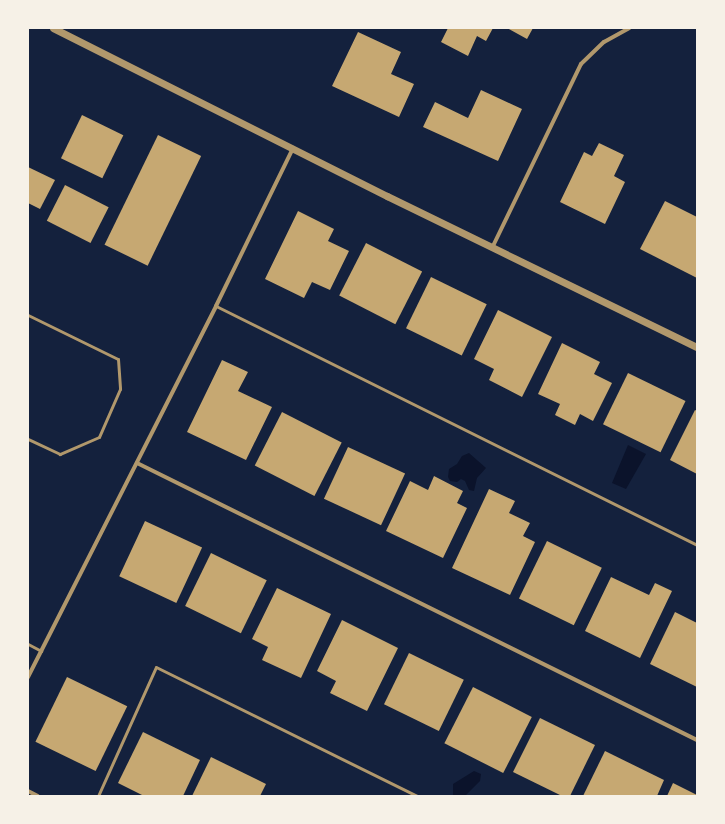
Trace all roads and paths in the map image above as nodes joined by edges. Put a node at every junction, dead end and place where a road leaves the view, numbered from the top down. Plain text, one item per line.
1 (53, 28) edge
2 (629, 28) edge
3 (293, 147) junction
4 (493, 246) junction
5 (216, 306) junction
6 (28, 315) edge
7 (697, 348) edge
8 (28, 440) edge
9 (137, 463) junction
10 (697, 544) edge
11 (28, 644) edge
12 (41, 651) junction
13 (28, 677) edge
14 (697, 740) edge
15 (28, 791) edge
16 (38, 796) edge
17 (98, 796) edge
18 (417, 796) edge

1 - 3 street
2 - 4 street
3 - 4 street
3 - 5 street
4 - 7 street
5 - 9 street
5 - 10 lane
6 - 8 lane
9 - 12 street
9 - 14 street
11 - 12 lane
12 - 13 street
15 - 16 street
17 - 18 lane

